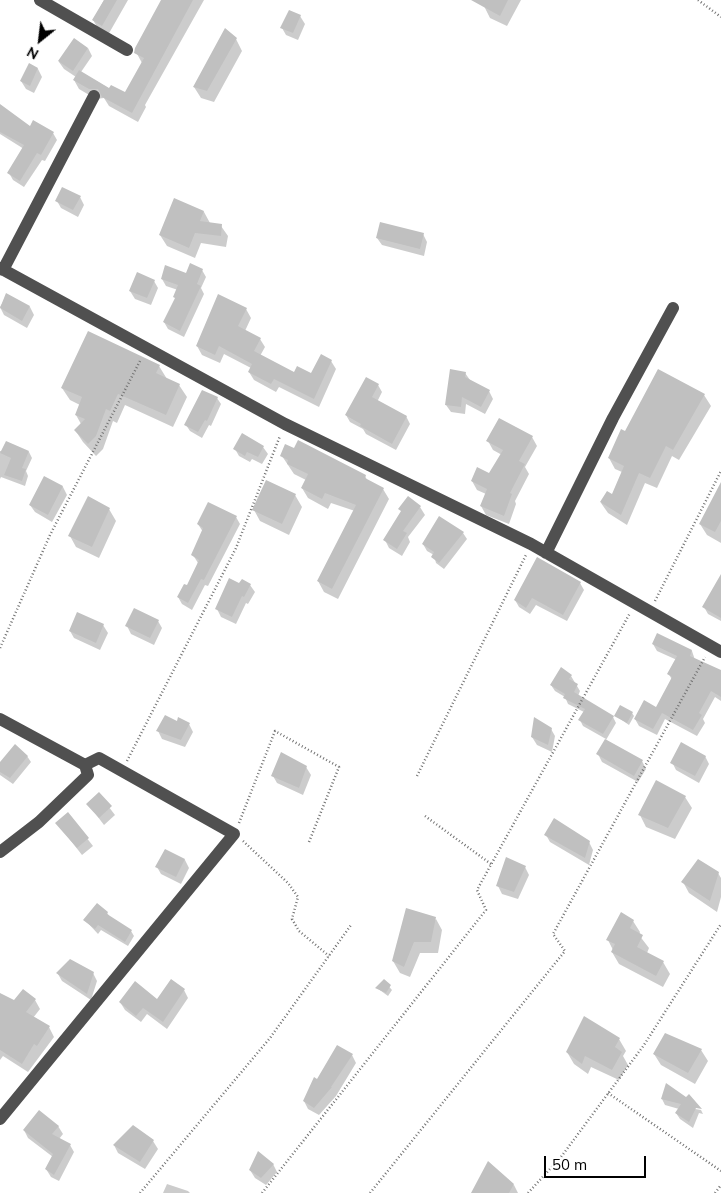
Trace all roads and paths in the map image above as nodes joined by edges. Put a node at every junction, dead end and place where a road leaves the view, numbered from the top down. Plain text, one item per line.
1 (40, 0) edge
2 (698, 0) edge
3 (721, 17) edge
4 (127, 50) dead end
5 (94, 96) dead end
6 (2, 269) edge
7 (673, 308) dead end
8 (147, 348) junction
9 (285, 424) junction
10 (721, 471) edge
11 (531, 544) junction
12 (546, 553) junction
13 (635, 603) junction
14 (650, 612) junction
15 (0, 648) edge
16 (716, 649) edge
17 (0, 720) edge
18 (85, 765) junction
19 (122, 772) junction
20 (417, 776) dead end
21 (425, 816) dead end
22 (234, 834) junction
23 (309, 842) dead end
24 (0, 852) edge
25 (491, 864) junction
26 (721, 924) edge
27 (351, 925) dead end
28 (329, 956) junction
29 (608, 1093) junction
30 (0, 1119) edge
31 (721, 1171) edge
32 (721, 1185) edge
33 (140, 1193) edge
34 (262, 1193) edge
35 (370, 1193) edge
36 (528, 1193) edge
37 (715, 1193) edge

1 - 4 street
2 - 3 path
5 - 6 street
6 - 8 street
7 - 12 street
8 - 9 street
8 - 15 path
9 - 11 street
9 - 19 path
10 - 14 path
11 - 12 street
11 - 20 path
12 - 13 street
13 - 14 street
13 - 25 path
14 - 16 street
16 - 35 path
17 - 18 street
18 - 19 street
18 - 24 street
19 - 22 street
21 - 25 path
22 - 23 path
22 - 28 path
22 - 30 street
25 - 34 path
26 - 29 path
27 - 28 path
28 - 33 path
29 - 31 path
29 - 36 path
32 - 37 path

